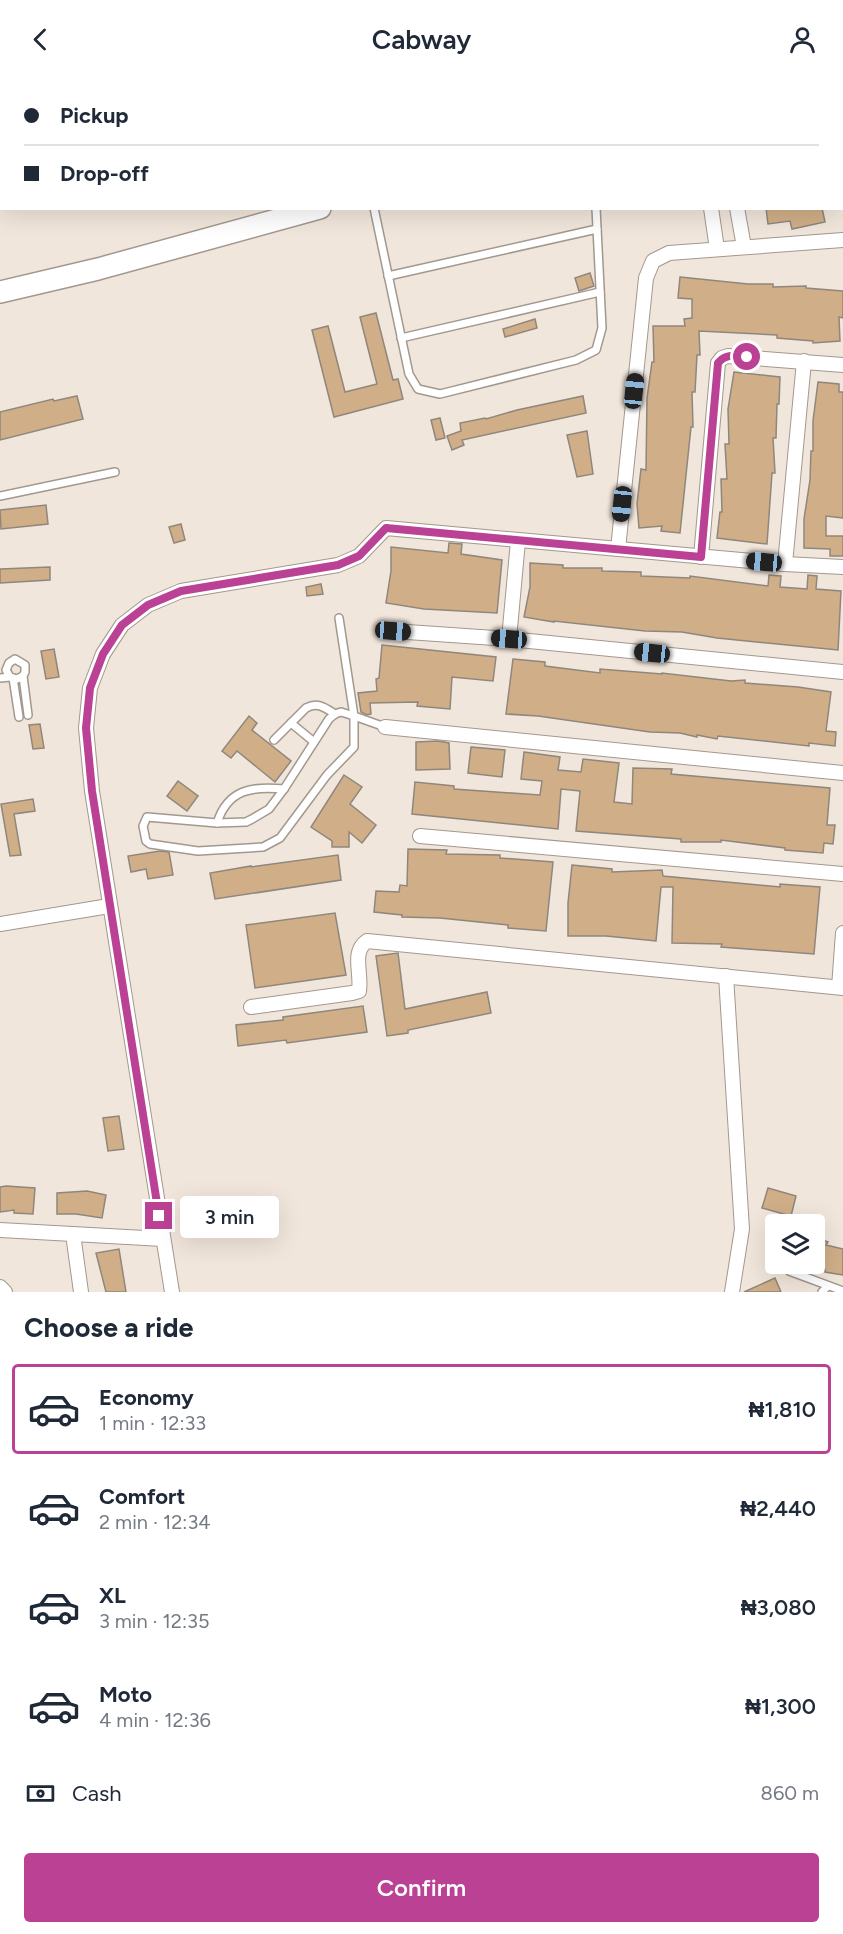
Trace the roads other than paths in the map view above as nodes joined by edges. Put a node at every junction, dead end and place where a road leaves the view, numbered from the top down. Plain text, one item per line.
1 (314, 210) edge
2 (374, 210) edge
3 (596, 210) edge
4 (711, 210) edge
5 (737, 210) edge
6 (597, 229) junction
7 (843, 240) edge
8 (744, 247) junction
9 (717, 249) junction
10 (388, 276) junction
11 (0, 292) edge
12 (600, 292) junction
13 (401, 338) junction
14 (804, 361) junction
15 (843, 365) edge
16 (115, 472) dead end
17 (0, 496) edge
18 (518, 541) junction
19 (618, 549) junction
20 (701, 557) junction
21 (785, 564) junction
22 (843, 567) edge
23 (339, 618) dead end
24 (393, 631) dead end
25 (509, 639) junction
26 (3, 667) edge
27 (843, 672) edge
28 (23, 675) junction
29 (0, 678) edge
30 (11, 678) junction
31 (335, 714) junction
32 (28, 715) dead end
33 (354, 716) junction
34 (19, 717) dead end
35 (291, 723) junction
36 (385, 727) joint
37 (274, 740) dead end
38 (314, 741) junction
39 (843, 773) edge
40 (284, 789) junction
41 (217, 823) junction
42 (420, 836) dead end
43 (843, 874) edge
44 (109, 906) junction
45 (0, 924) edge
46 (843, 933) edge
47 (726, 976) junction
48 (841, 988) edge
49 (251, 1007) dead end
50 (0, 1230) edge
51 (73, 1234) junction
52 (163, 1239) junction
53 (797, 1274) edge
54 (828, 1286) junction
55 (0, 1287) edge
56 (843, 1291) edge
57 (5, 1292) edge
58 (81, 1292) edge
59 (171, 1292) edge
60 (732, 1292) edge
61 (822, 1292) edge

1 - 11 main road
2 - 10 lane
3 - 6 lane
4 - 9 street
5 - 8 street
6 - 10 lane
6 - 12 lane
7 - 8 street
8 - 9 street
9 - 19 street
10 - 13 lane
12 - 13 lane
12 - 13 lane
14 - 15 street
14 - 20 street
14 - 21 street
16 - 17 lane
18 - 19 street
18 - 25 street
18 - 44 street
19 - 20 street
20 - 21 street
21 - 22 street
23 - 33 lane
24 - 25 street
25 - 27 street
26 - 28 lane
26 - 30 lane
28 - 30 lane
28 - 32 lane
29 - 30 lane
30 - 34 lane
31 - 33 lane
31 - 35 lane
31 - 38 lane
33 - 36 lane
33 - 41 lane
35 - 37 lane
35 - 38 lane
36 - 39 street
38 - 40 lane
40 - 41 lane
40 - 41 lane
42 - 43 street
44 - 45 street
44 - 52 street
46 - 48 street
47 - 48 street
47 - 49 street
47 - 60 street
50 - 51 street
51 - 52 street
51 - 58 street
52 - 59 street
53 - 54 lane
54 - 56 lane
54 - 61 lane
55 - 57 street

